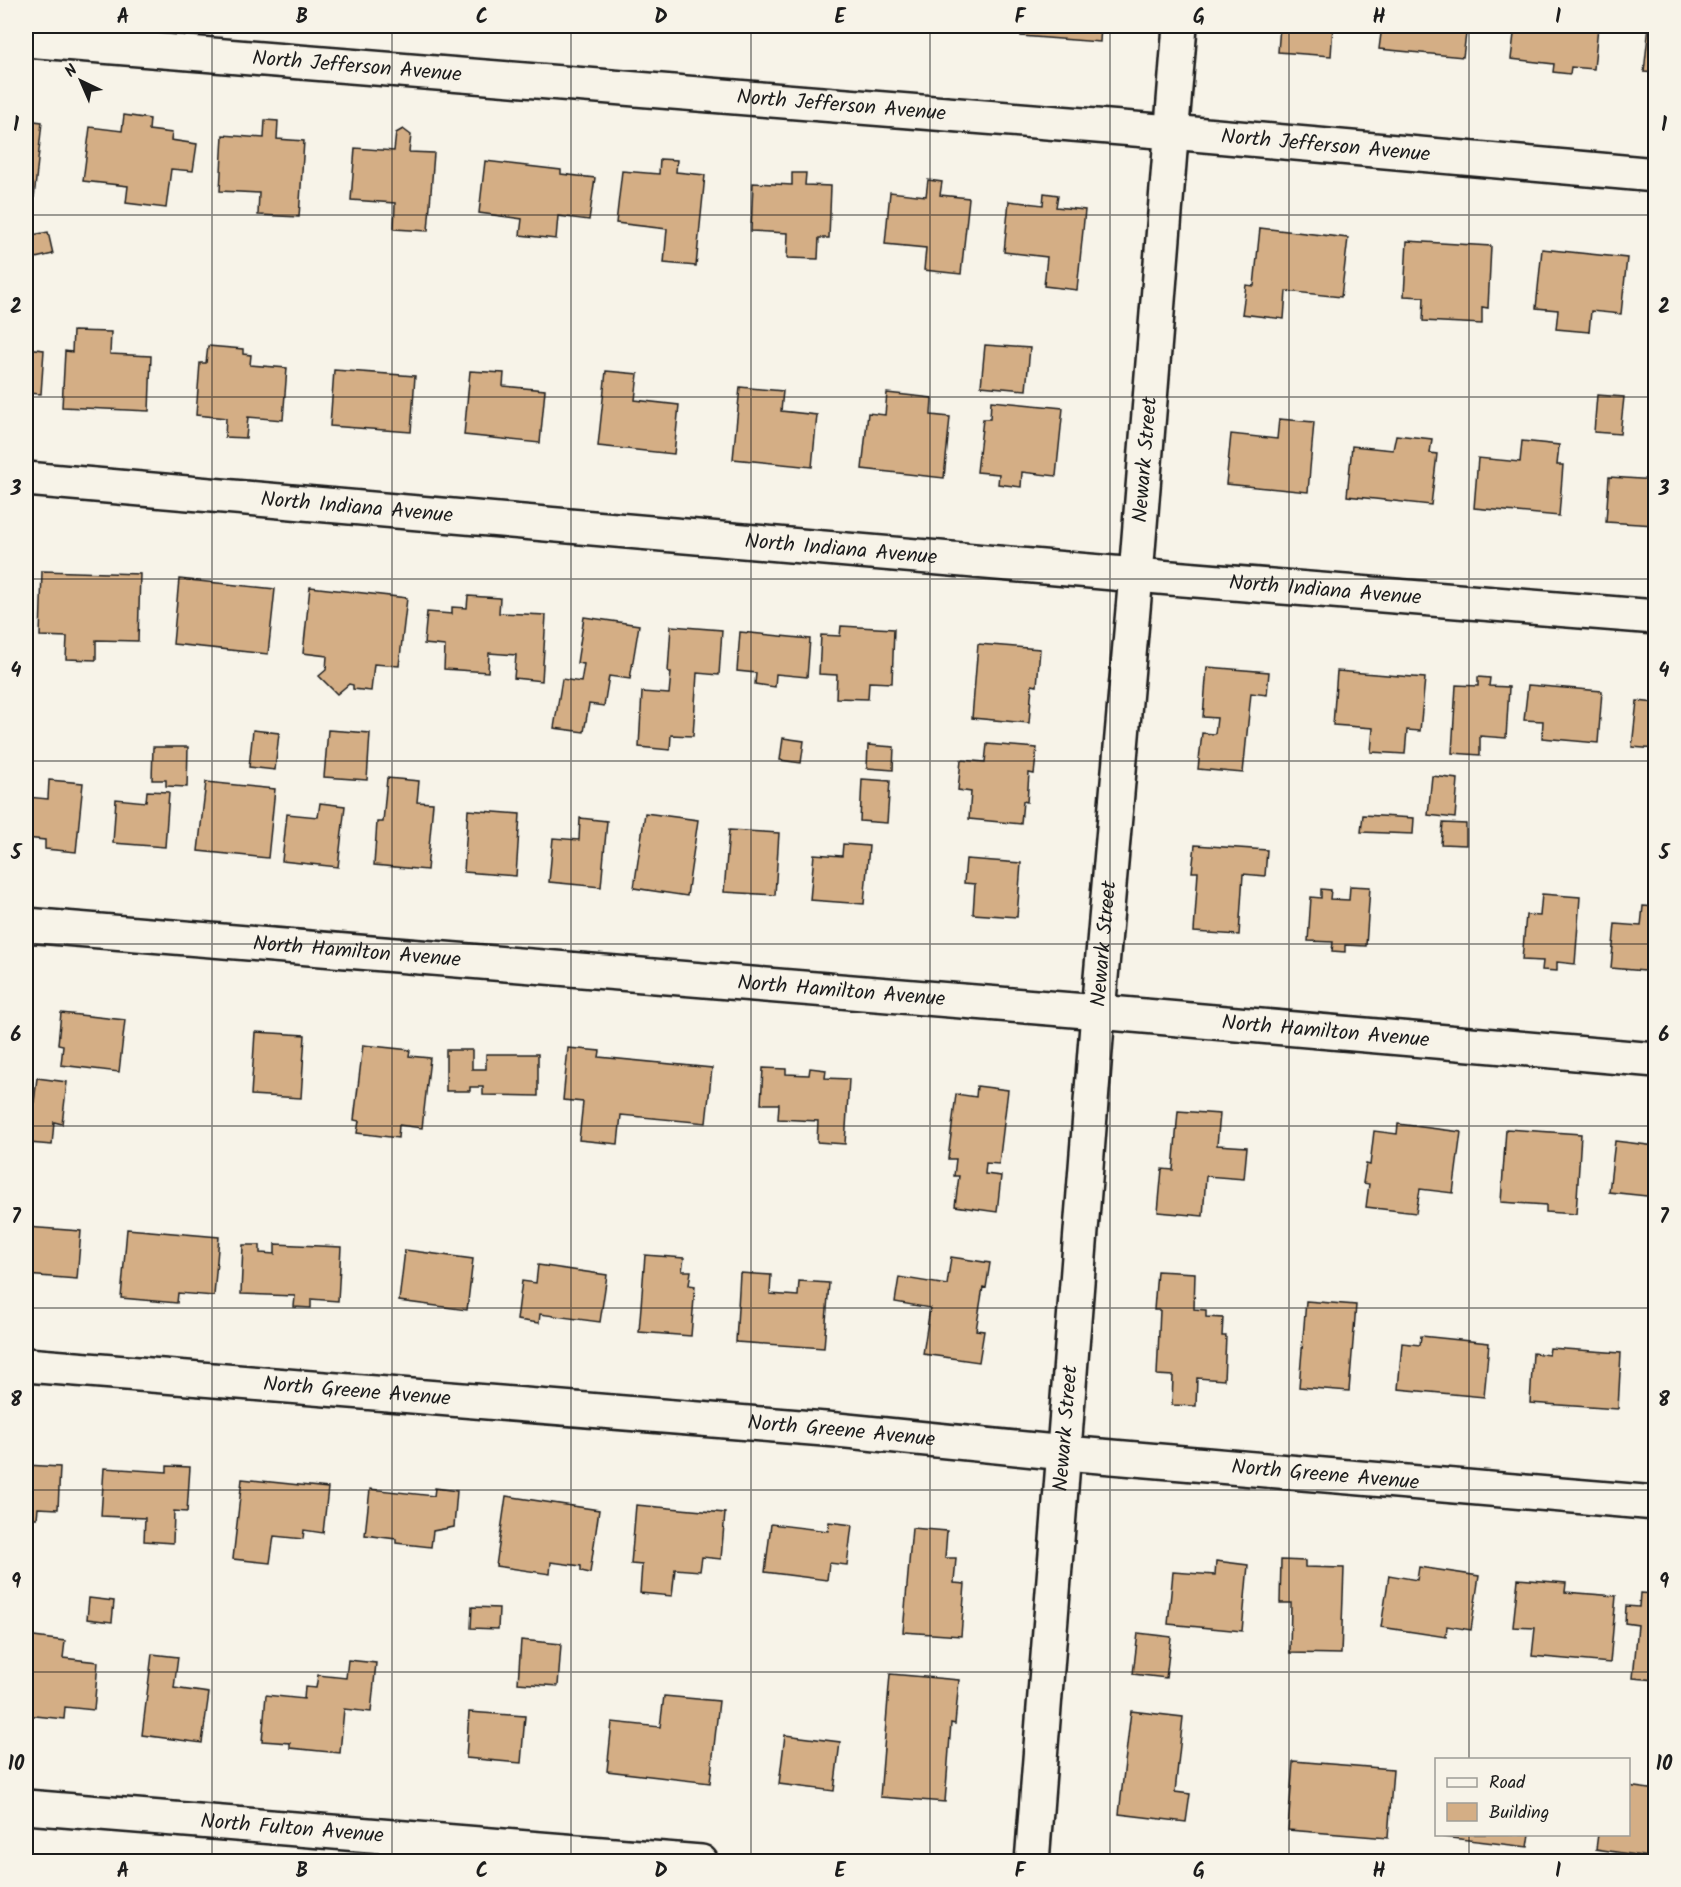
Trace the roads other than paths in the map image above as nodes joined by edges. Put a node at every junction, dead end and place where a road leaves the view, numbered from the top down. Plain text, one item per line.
1 (1180, 26) edge
2 (26, 40) edge
3 (1170, 132) junction
4 (1656, 176) edge
5 (26, 479) edge
6 (1136, 575) junction
7 (1656, 617) edge
8 (26, 925) edge
9 (1098, 1012) junction
10 (1656, 1060) edge
11 (26, 1365) edge
12 (1065, 1452) junction
13 (1656, 1503) edge
14 (26, 1807) edge
15 (701, 1862) edge
16 (1032, 1862) edge

1 - 3 street, Newark Street
2 - 3 street, North Jefferson Avenue
3 - 4 street, North Jefferson Avenue
3 - 6 street, Newark Street
5 - 6 street, North Indiana Avenue
6 - 7 street, North Indiana Avenue
6 - 9 street, Newark Street
8 - 9 street, North Hamilton Avenue
9 - 10 street, North Hamilton Avenue
9 - 12 street, Newark Street
11 - 12 street, North Greene Avenue
12 - 13 street, North Greene Avenue
12 - 16 street, Newark Street
14 - 15 street, North Fulton Avenue

